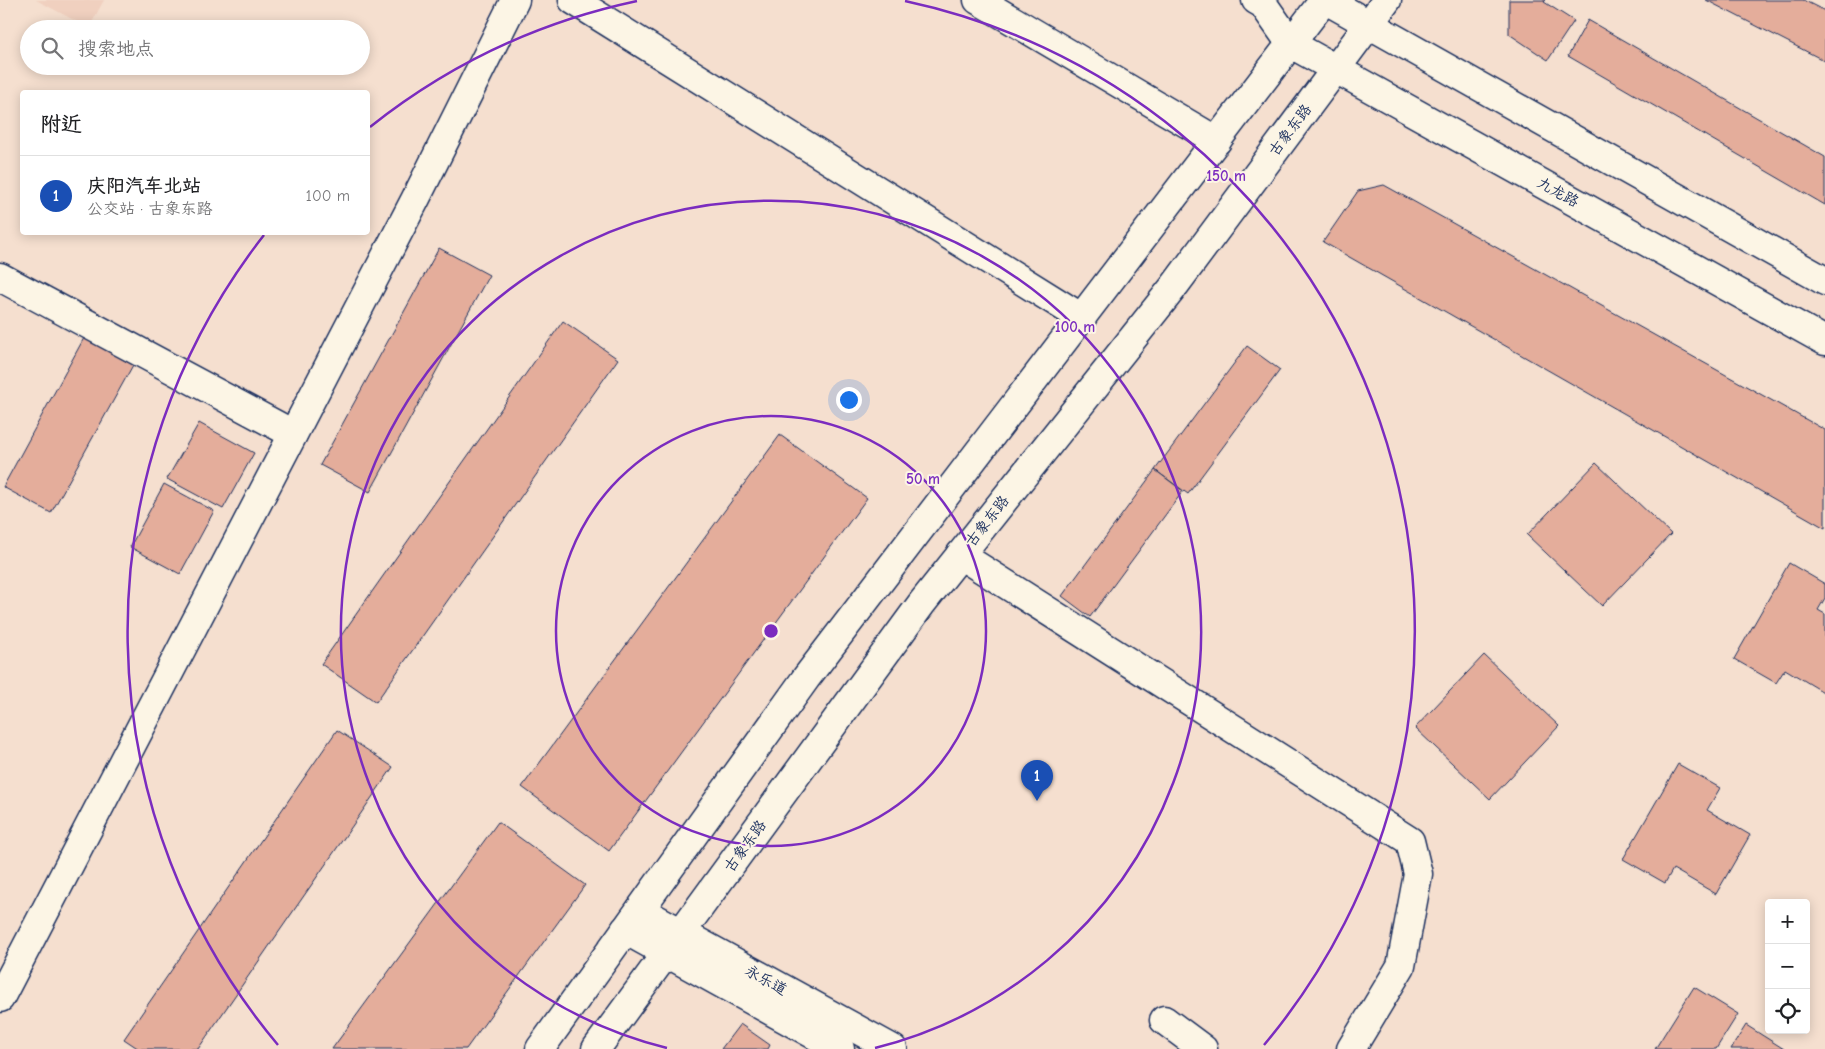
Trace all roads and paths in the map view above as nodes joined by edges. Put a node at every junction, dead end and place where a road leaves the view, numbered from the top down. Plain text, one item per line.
1 (515, 0) edge
2 (573, 0) edge
3 (978, 0) edge
4 (1256, 0) edge
5 (1325, 0) edge
6 (1387, 0) edge
7 (1369, 24) junction
8 (1291, 44) junction
9 (1336, 68) junction
10 (1217, 141) junction
11 (0, 277) edge
12 (1825, 281) edge
13 (1082, 318) junction
14 (1825, 341) edge
15 (293, 434) junction
16 (960, 555) junction
17 (633, 920) junction
18 (674, 943) junction
19 (0, 998) edge
20 (1164, 1020) dead end
21 (540, 1049) edge
22 (596, 1049) edge
23 (840, 1049) edge
24 (893, 1049) edge
25 (1203, 1049) edge
26 (1351, 1049) edge

1 - 15 main road
2 - 13 main road
3 - 10 main road
4 - 8 main road
5 - 7 main road
5 - 8 main road
6 - 7 main road, 古象东路
7 - 9 main road, 古象东路
7 - 12 main road
8 - 9 main road, 九龙路
8 - 10 main road
9 - 14 main road, 九龙路
9 - 16 main road, 古象东路
10 - 13 main road
11 - 15 main road
13 - 17 main road
15 - 19 main road
16 - 18 main road, 古象东路
16 - 26 main road
17 - 18 main road, 永乐道
17 - 21 main road
18 - 22 main road, 古象东路
18 - 23 main road, 永乐道
18 - 24 main road, 永乐道
20 - 25 main road

